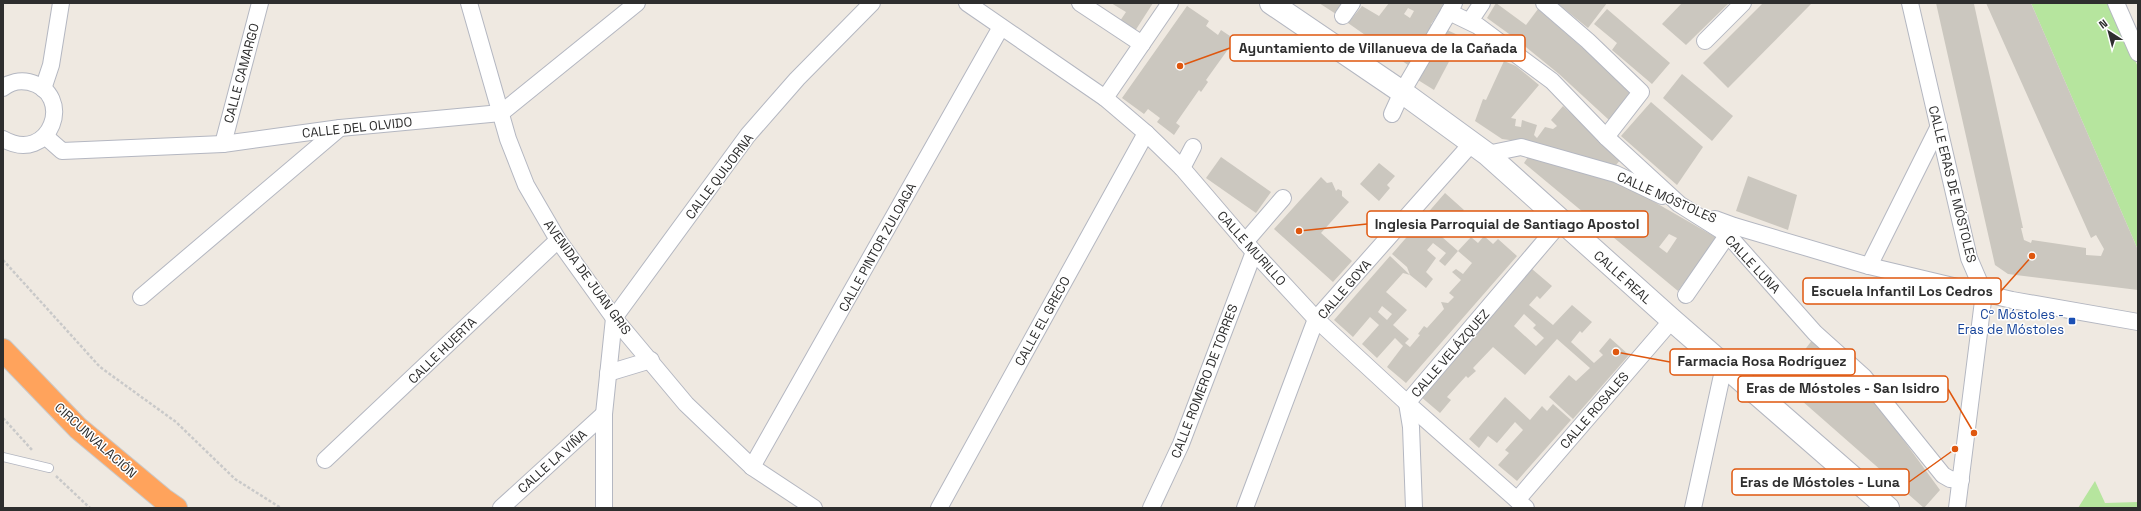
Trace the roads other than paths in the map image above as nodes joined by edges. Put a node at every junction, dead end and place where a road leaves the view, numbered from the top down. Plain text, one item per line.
1 (61, 3) edge
2 (260, 3) edge
3 (469, 3) edge
4 (637, 3) edge
5 (872, 3) edge
6 (967, 3) edge
7 (1080, 3) edge
8 (1170, 3) edge
9 (1271, 3) edge
10 (1352, 3) edge
11 (1482, 3) edge
12 (1544, 3) edge
13 (1743, 3) edge
14 (1910, 3) edge
15 (2116, 3) edge
16 (1452, 7) edge
17 (1343, 16) dead end
18 (1470, 21) junction
19 (1001, 27) junction
20 (1705, 41) dead end
21 (1142, 44) junction
22 (2138, 53) edge
23 (3, 88) edge
24 (43, 89) junction
25 (1402, 92) junction
26 (1105, 98) junction
27 (501, 113) junction
28 (1392, 114) dead end
29 (1939, 126) junction
30 (340, 128) junction
31 (1146, 133) junction
32 (45, 136) junction
33 (1606, 137) junction
34 (3, 139) edge
35 (223, 144) junction
36 (1193, 147) dead end
37 (1480, 149) junction
38 (1182, 168) junction
39 (1283, 198) dead end
40 (1679, 204) junction
41 (1561, 222) junction
42 (1731, 231) junction
43 (558, 240) junction
44 (1249, 247) junction
45 (1869, 266) junction
46 (1984, 293) junction
47 (1686, 295) dead end
48 (141, 297) dead end
49 (614, 318) junction
50 (1316, 319) junction
51 (1672, 320) junction
52 (2138, 322) edge
53 (3, 350) edge
54 (650, 360) junction
55 (1724, 366) junction
56 (608, 373) junction
57 (1407, 403) junction
58 (604, 414) junction
59 (3, 457) edge
60 (325, 460) dead end
61 (752, 467) junction
62 (49, 468) dead end
63 (1961, 480) junction
64 (1522, 504) edge
65 (176, 508) edge
66 (501, 508) edge
67 (604, 508) edge
68 (814, 508) edge
69 (939, 508) edge
70 (1151, 508) edge
71 (1245, 508) edge
72 (1414, 508) edge
73 (1693, 508) edge
74 (1888, 508) edge
75 (1957, 508) edge

1 - 24 street
2 - 35 street, CALLE CAMARGO
3 - 27 street, AVENIDA DE JUAN GRIS
4 - 27 street
5 - 49 street, CALLE QUIJORNA
6 - 19 street, CALLE MURILLO
7 - 21 street
8 - 21 street
9 - 25 street, CALLE REAL
10 - 17 street
11 - 18 street
12 - 33 street
13 - 20 street
14 - 29 street, CALLE ERAS DE MÓSTOLES
15 - 22 street
16 - 18 street, CALLE LUNA
16 - 25 street
18 - 33 street, CALLE LUNA
19 - 26 street, CALLE MURILLO
19 - 61 street, CALLE PINTOR ZULOAGA
21 - 26 street
23 - 24 street
24 - 32 street
25 - 28 street
25 - 37 street, CALLE REAL
26 - 31 street, CALLE MURILLO
27 - 30 street, CALLE DEL OLVIDO
27 - 43 street, AVENIDA DE JUAN GRIS
29 - 45 street
29 - 46 street, CALLE ERAS DE MÓSTOLES
30 - 35 street, CALLE DEL OLVIDO
30 - 48 street
31 - 38 street, CALLE MURILLO
31 - 69 street, CALLE EL GRECO
32 - 34 street
32 - 35 street, CALLE DEL OLVIDO
33 - 40 street, CALLE LUNA
36 - 38 street
37 - 40 street, CALLE MÓSTOLES
37 - 41 street, CALLE REAL
37 - 50 street, CALLE GOYA
38 - 44 street, CALLE MURILLO
39 - 44 street, CALLE ROMERO DE TORRES
40 - 42 street, CALLE LUNA
41 - 51 street, CALLE REAL
41 - 57 street, CALLE VELÁZQUEZ
42 - 45 street, CALLE MÓSTOLES
42 - 47 street
42 - 63 street, CALLE LUNA
43 - 49 street, AVENIDA DE JUAN GRIS
43 - 60 street, CALLE HUERTA
44 - 50 street, CALLE MURILLO
44 - 70 street, CALLE ROMERO DE TORRES
45 - 46 street, CALLE MÓSTOLES
46 - 52 street, CALLE MÓSTOLES
46 - 63 street
49 - 54 street, AVENIDA DE JUAN GRIS
49 - 56 street, CALLE QUIJORNA
50 - 57 street, CALLE MURILLO
50 - 71 street, CALLE GOYA
51 - 55 street, CALLE REAL
51 - 64 street, CALLE ROSALES
53 - 65 highway, CIRCUNVALACIÓN
54 - 56 street
54 - 61 street, AVENIDA DE JUAN GRIS
55 - 73 street
55 - 74 street, CALLE REAL
56 - 58 street, CALLE QUIJORNA
57 - 64 street, CALLE MURILLO
57 - 72 street, CALLE VELÁZQUEZ
58 - 66 street, CALLE LA VIÑA
58 - 67 street, CALLE QUIJORNA
59 - 62 lane
61 - 68 street, AVENIDA DE JUAN GRIS
63 - 75 street

